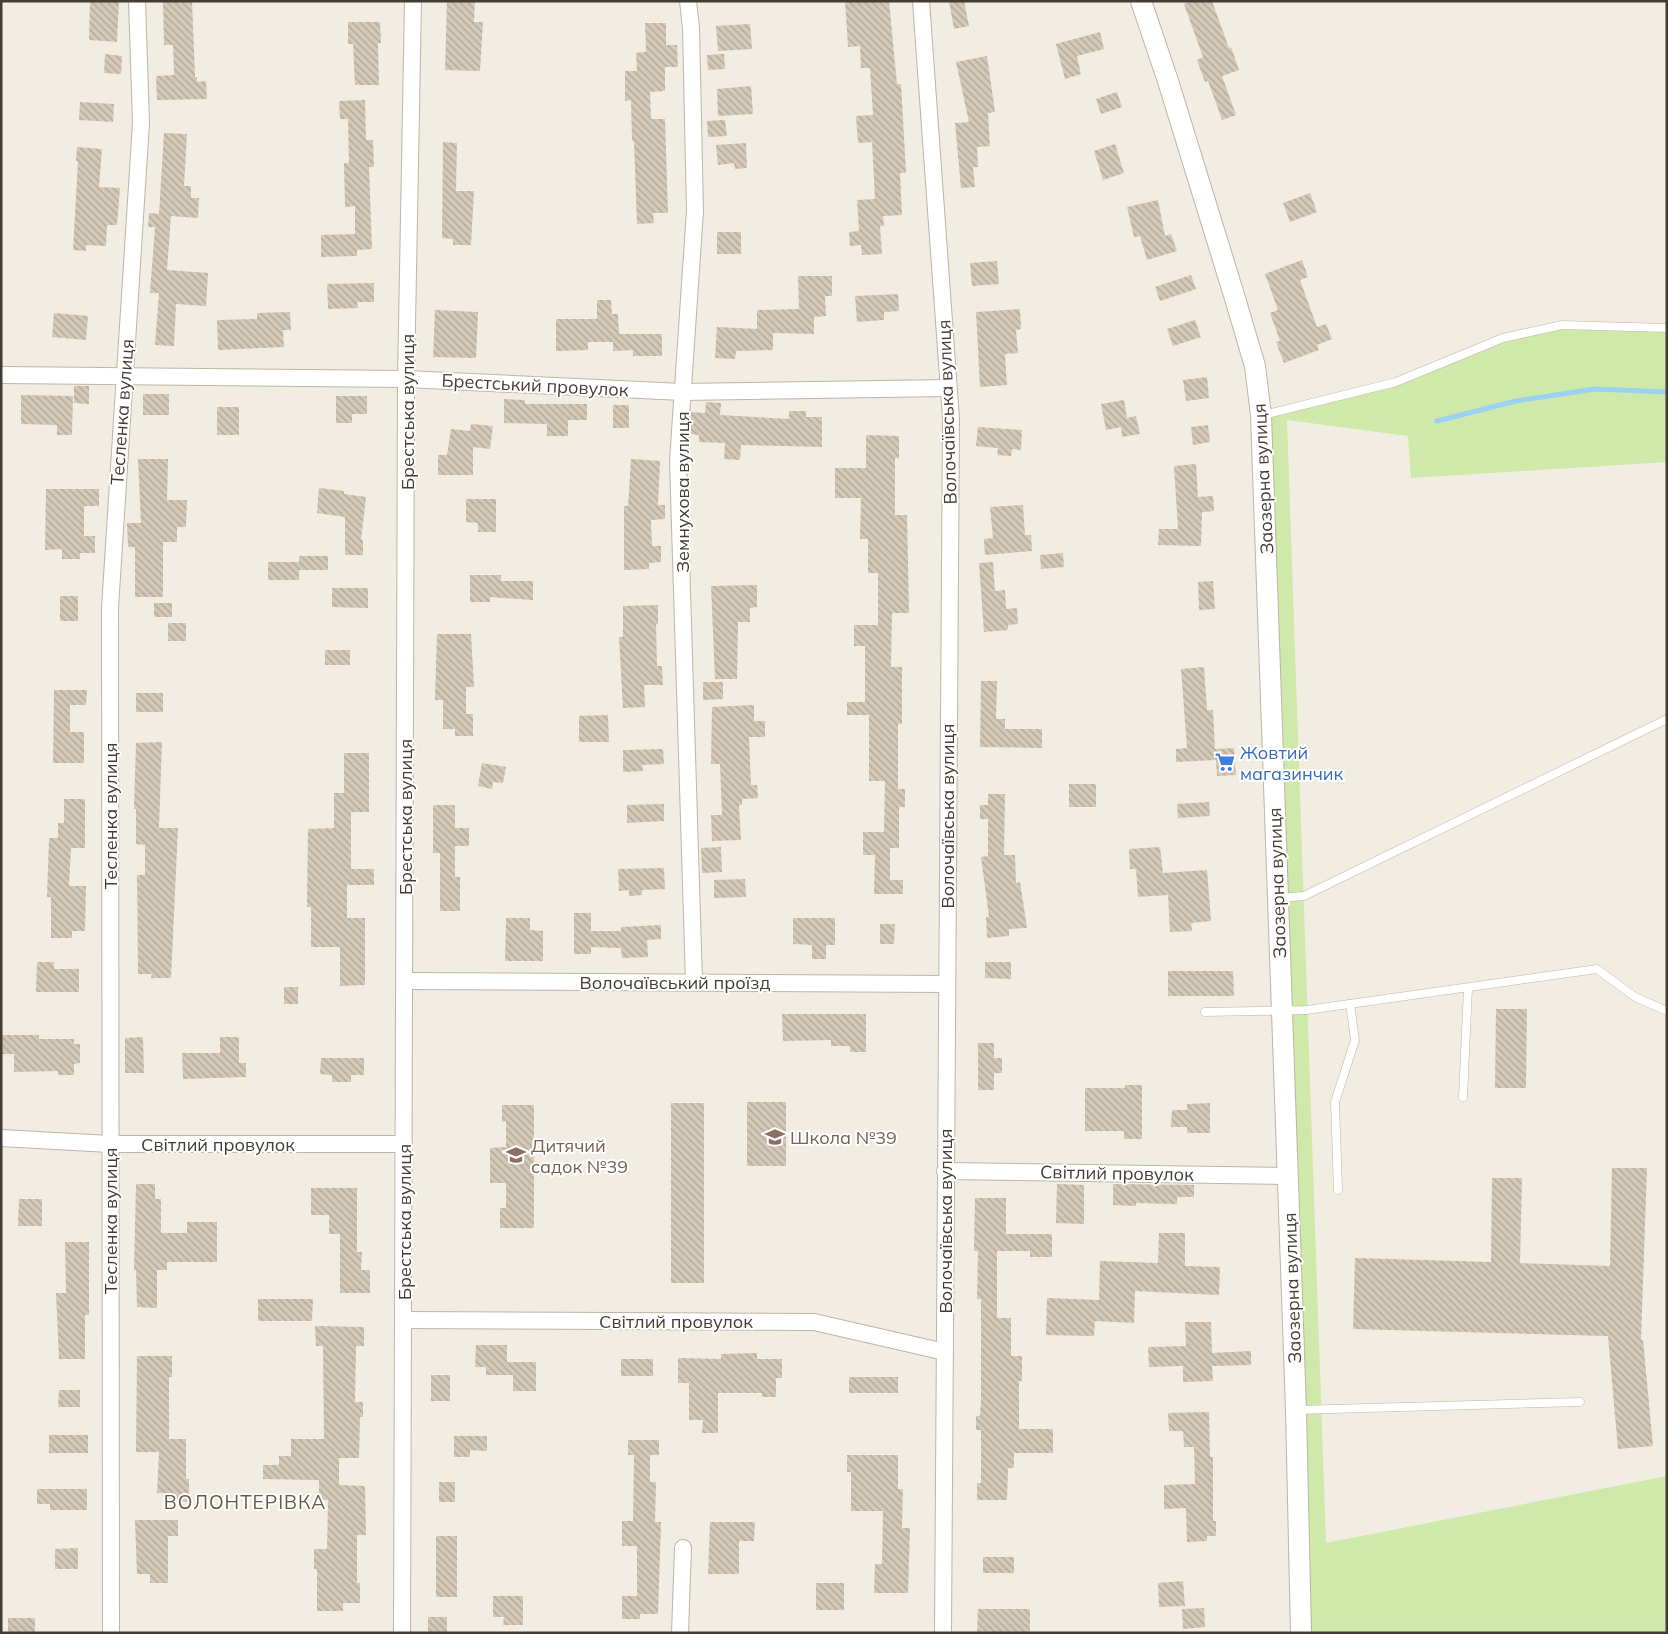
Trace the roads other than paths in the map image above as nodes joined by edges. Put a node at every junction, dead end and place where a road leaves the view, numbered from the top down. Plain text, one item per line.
1 (137, 1) edge
2 (413, 1) edge
3 (688, 1) edge
4 (921, 1) edge
5 (1141, 1) edge
6 (1667, 328) edge
7 (1, 375) edge
8 (125, 376) junction
9 (406, 379) junction
10 (948, 388) junction
11 (683, 392) junction
12 (1261, 415) junction
13 (1667, 719) edge
14 (1278, 898) junction
15 (405, 981) junction
16 (694, 982) junction
17 (946, 984) junction
18 (1468, 988) junction
19 (1350, 1004) junction
20 (1281, 1011) junction
21 (1667, 1011) edge
22 (1205, 1012) dead end
23 (1464, 1097) dead end
24 (1, 1138) edge
25 (110, 1144) junction
26 (404, 1144) junction
27 (945, 1170) junction
28 (1288, 1176) junction
29 (1338, 1190) dead end
30 (404, 1320) junction
31 (945, 1352) junction
32 (1580, 1402) dead end
33 (1296, 1410) junction
34 (683, 1548) dead end
35 (111, 1633) edge
36 (402, 1633) edge
37 (680, 1633) edge
38 (943, 1633) edge
39 (1301, 1633) edge

1 - 8 street, Тесленка вулиця
2 - 9 street, Брестська вулиця
3 - 11 street, Земнухова вулиця
4 - 10 street, Волочаївська вулиця
5 - 12 street, Заозерна вулиця
6 - 12 lane
7 - 8 street, Брестський провулок
8 - 9 street, Брестський провулок
8 - 25 street, Тесленка вулиця
9 - 11 street, Брестський провулок
9 - 15 street, Брестська вулиця
10 - 11 street, Брестський провулок
10 - 17 street, Волочаївська вулиця
11 - 16 street, Земнухова вулиця
12 - 14 street, Заозерна вулиця
13 - 14 lane
14 - 20 street, Заозерна вулиця
15 - 16 street, Волочаївський проїзд
15 - 26 street, Брестська вулиця
16 - 17 street, Волочаївський проїзд
17 - 27 street, Волочаївська вулиця
18 - 19 lane
18 - 21 lane
18 - 23 lane
19 - 20 lane
19 - 29 lane
20 - 22 lane
20 - 28 street, Заозерна вулиця
24 - 25 street, Світлий провулок
25 - 26 street, Світлий провулок
25 - 35 street, Тесленка вулиця
26 - 30 street, Брестська вулиця
27 - 28 street, Світлий провулок
27 - 31 street, Волочаївська вулиця
28 - 33 street, Заозерна вулиця
30 - 31 street, Світлий провулок
30 - 36 street, Брестська вулиця
31 - 38 street, Волочаївська вулиця
32 - 33 lane
33 - 39 street, Заозерна вулиця
34 - 37 street

